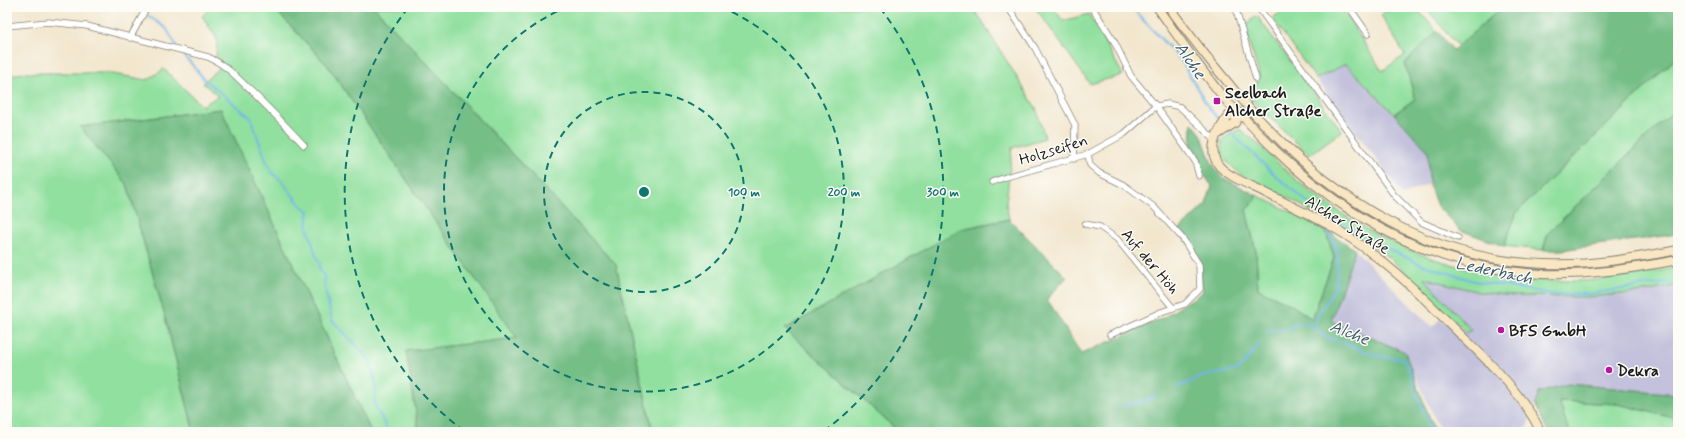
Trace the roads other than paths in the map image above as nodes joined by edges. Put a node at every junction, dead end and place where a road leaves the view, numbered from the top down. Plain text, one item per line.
1 (146, 7) edge
2 (1008, 7) edge
3 (1092, 7) edge
4 (1157, 7) edge
5 (1169, 7) edge
6 (1235, 7) edge
7 (1258, 7) edge
8 (1349, 7) edge
9 (7, 26) edge
10 (1368, 34) dead end
11 (130, 38) junction
12 (1256, 79) dead end
13 (1156, 106) junction
14 (1247, 107) junction
15 (1240, 114) junction
16 (1218, 135) junction
17 (304, 145) dead end
18 (1088, 154) junction
19 (1074, 159) junction
20 (1199, 176) dead end
21 (992, 182) dead end
22 (1086, 224) dead end
23 (1458, 238) dead end
24 (1678, 250) edge
25 (1678, 260) edge
26 (1173, 308) junction
27 (1110, 335) dead end
28 (1541, 432) edge

1 - 11 street
2 - 19 street
3 - 13 street
4 - 15 main road
5 - 14 main road
6 - 12 street
7 - 23 street
8 - 10 street
9 - 11 street
11 - 17 street
13 - 16 street
13 - 18 street, Holzseifen
13 - 20 street
14 - 15 main road
14 - 24 main road
15 - 16 main road
15 - 25 main road
16 - 28 main road, Alcher Straße
18 - 19 street, Holzseifen
18 - 26 street, Auf der Höh
19 - 21 street, Holzseifen
22 - 26 street, Auf der Höh
26 - 27 street, Auf der Höh

